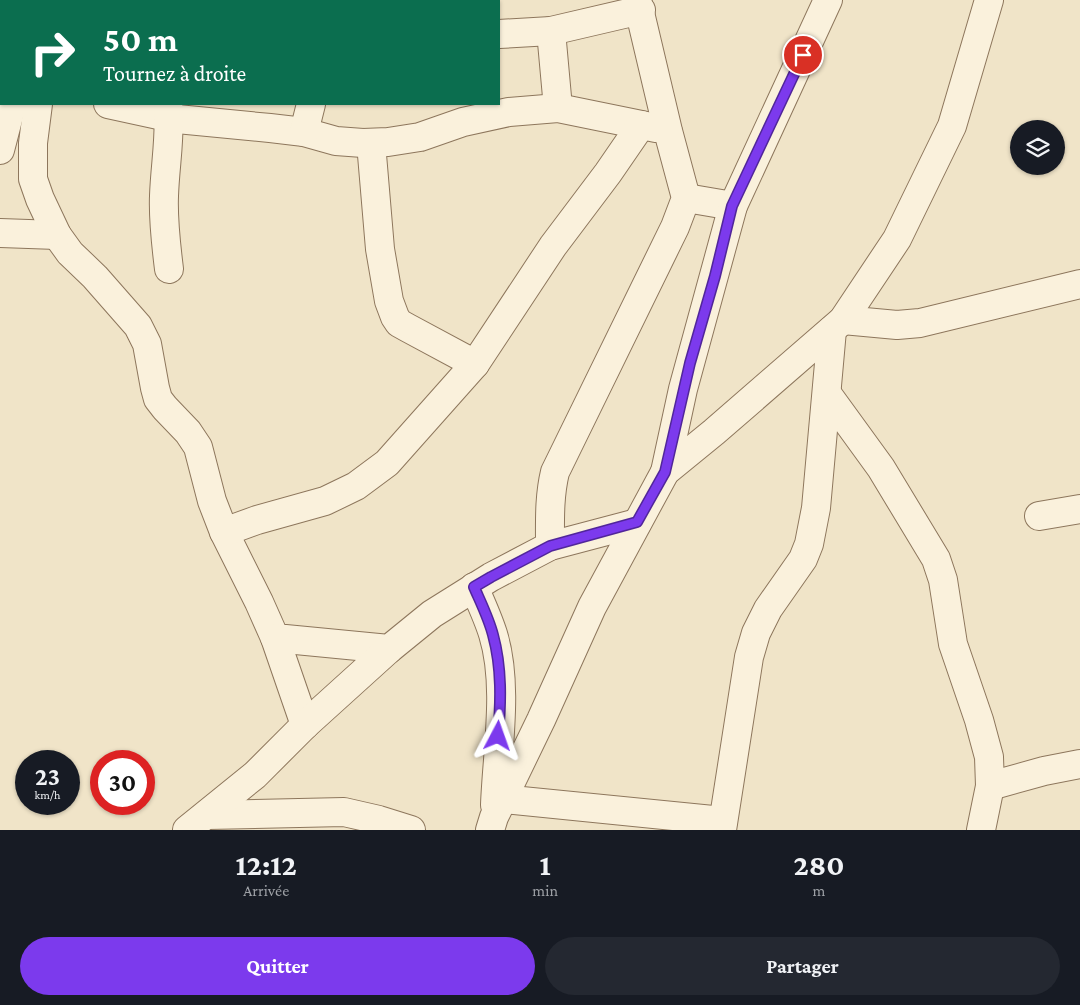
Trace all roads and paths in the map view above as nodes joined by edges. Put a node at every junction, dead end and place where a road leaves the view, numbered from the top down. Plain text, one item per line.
1 (828, 0) edge
2 (988, 0) edge
3 (639, 5) edge
4 (551, 31) junction
5 (500, 34) edge
6 (12, 105) edge
7 (38, 105) edge
8 (117, 105) edge
9 (311, 105) edge
10 (558, 108) junction
11 (169, 111) edge
12 (641, 125) junction
13 (668, 131) junction
14 (304, 132) junction
15 (371, 143) junction
16 (0, 150) edge
17 (686, 198) junction
18 (732, 206) junction
19 (0, 233) edge
20 (57, 235) junction
21 (169, 269) dead end
22 (1080, 284) edge
23 (838, 325) junction
24 (475, 364) junction
25 (828, 395) junction
26 (665, 472) junction
27 (1080, 509) edge
28 (1039, 516) dead end
29 (637, 522) junction
30 (224, 532) junction
31 (550, 546) junction
32 (474, 587) junction
33 (275, 638) junction
34 (389, 649) junction
35 (305, 725) junction
36 (1080, 764) edge
37 (990, 786) junction
38 (496, 815) edge
39 (197, 822) edge
40 (723, 825) edge
41 (411, 830) edge
42 (981, 830) edge

1 - 18 street
2 - 23 street
3 - 4 street
3 - 13 street
4 - 5 street
4 - 10 street
6 - 16 street
7 - 20 street
8 - 11 street
9 - 14 street
10 - 12 street
10 - 15 street
11 - 14 street
11 - 21 street
12 - 13 street
12 - 24 street
13 - 17 street
14 - 15 street
15 - 24 street
17 - 18 street
17 - 31 street
18 - 26 street
19 - 20 street
20 - 30 street
22 - 23 street
23 - 25 street
23 - 26 street
24 - 30 street
25 - 37 street
25 - 40 street
26 - 29 street
27 - 28 street
29 - 31 street
29 - 38 street
30 - 33 street
31 - 32 street
32 - 34 street
32 - 38 street
33 - 34 street
33 - 35 street
34 - 35 street
35 - 39 street
36 - 37 street
37 - 42 street
38 - 40 street
39 - 41 street

